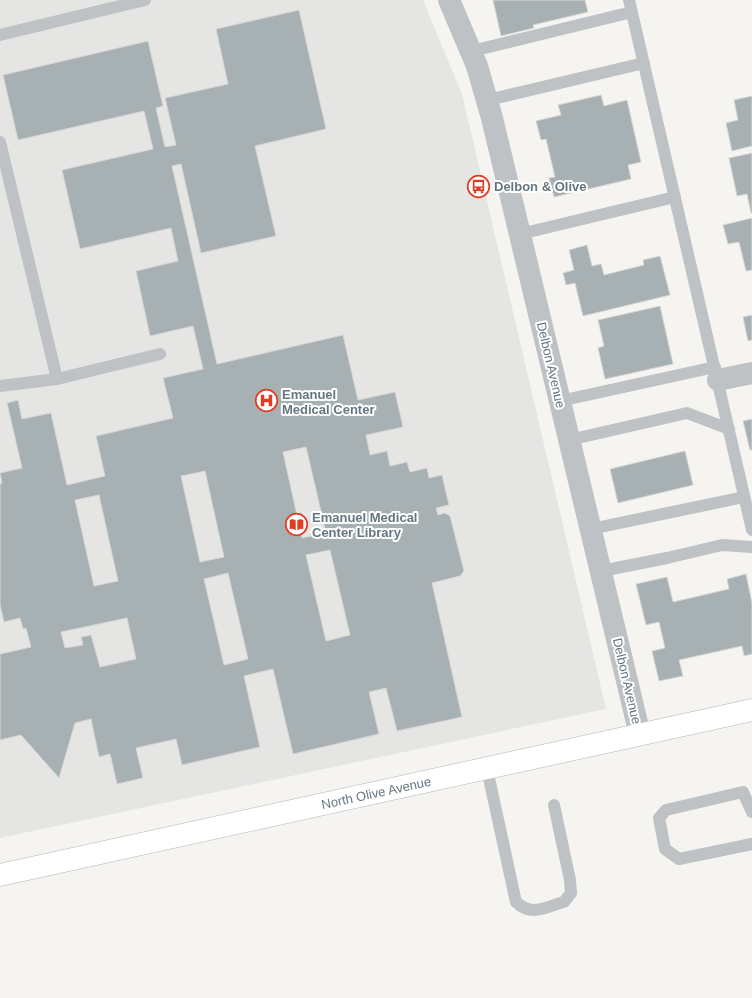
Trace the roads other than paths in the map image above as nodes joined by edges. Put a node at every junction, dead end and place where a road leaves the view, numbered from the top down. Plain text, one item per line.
1 (146, 0) edge
2 (449, 0) edge
3 (630, 6) edge
4 (0, 35) edge
5 (472, 51) junction
6 (644, 63) junction
7 (488, 100) junction
8 (0, 142) edge
9 (675, 197) junction
10 (520, 234) junction
11 (160, 354) dead end
12 (752, 373) edge
13 (716, 374) junction
14 (57, 379) junction
15 (0, 386) edge
16 (560, 401) junction
17 (729, 429) junction
18 (569, 440) junction
19 (744, 497) junction
20 (751, 523) edge
21 (590, 529) junction
22 (752, 547) edge
23 (600, 571) junction
24 (752, 710) edge
25 (640, 735) junction
26 (487, 769) junction
27 (554, 805) dead end
28 (752, 812) edge
29 (752, 844) edge
30 (0, 875) edge

1 - 4 lane
2 - 5 street, Delbon Avenue
3 - 5 lane
3 - 6 lane
5 - 7 street, Delbon Avenue
6 - 7 lane
6 - 9 lane
7 - 10 street, Delbon Avenue
8 - 14 lane
9 - 10 lane
9 - 13 lane
10 - 16 street, Delbon Avenue
11 - 14 lane
12 - 13 street
13 - 16 lane
13 - 17 lane
14 - 15 lane
16 - 18 street, Delbon Avenue
17 - 18 lane
17 - 19 lane
18 - 21 street, Delbon Avenue
19 - 20 lane
19 - 21 lane
21 - 23 street, Delbon Avenue
22 - 23 lane
23 - 25 street, Delbon Avenue
24 - 25 street, North Olive Avenue
25 - 26 street, North Olive Avenue
26 - 27 lane
26 - 30 street, North Olive Avenue
28 - 29 lane

